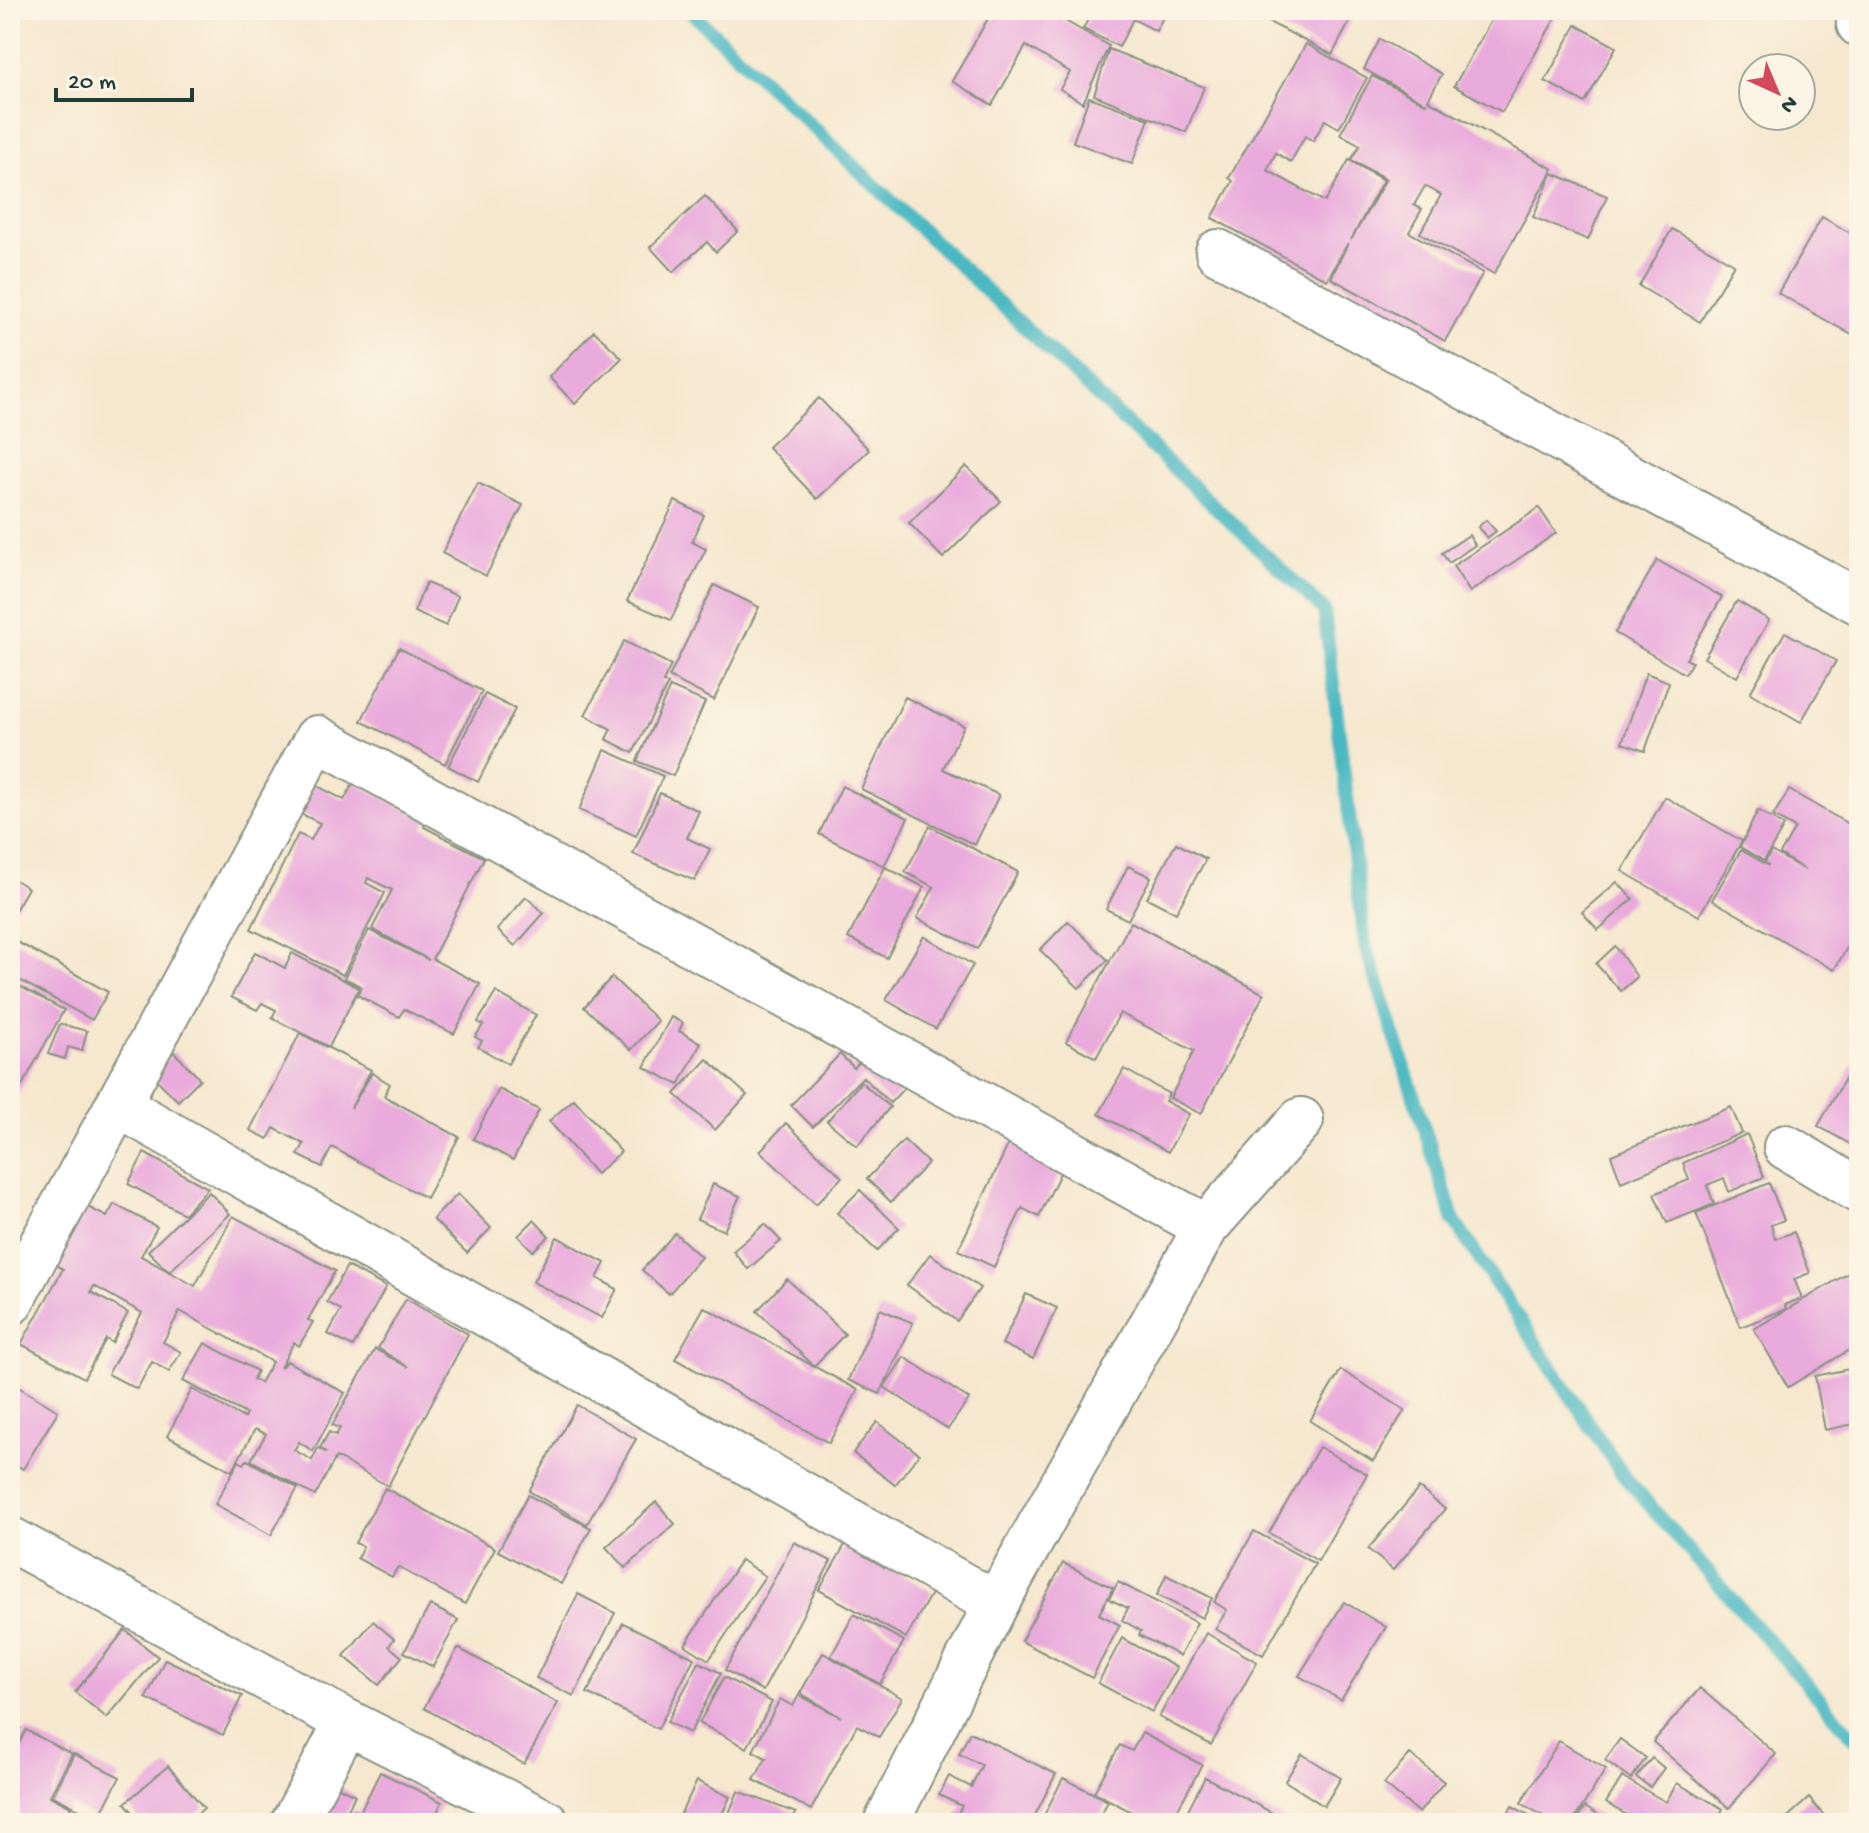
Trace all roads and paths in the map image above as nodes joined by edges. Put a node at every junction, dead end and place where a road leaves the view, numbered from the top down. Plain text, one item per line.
1 (1858, 10) edge
2 (1859, 24) edge
3 (1218, 252) dead end
4 (1859, 602) edge
5 (120, 1106) junction
6 (1301, 1120) dead end
7 (1786, 1147) dead end
8 (1859, 1191) edge
9 (1206, 1227) junction
10 (10, 1303) edge
11 (10, 1539) edge
12 (996, 1604) junction
13 (347, 1722) junction
14 (293, 1823) edge
15 (547, 1823) edge
16 (886, 1823) edge

1 - 2 street
3 - 4 street
5 - 9 street
5 - 10 street
5 - 12 street
6 - 9 street
7 - 8 street
9 - 12 street
11 - 13 street
12 - 16 street
13 - 14 street
13 - 15 street

